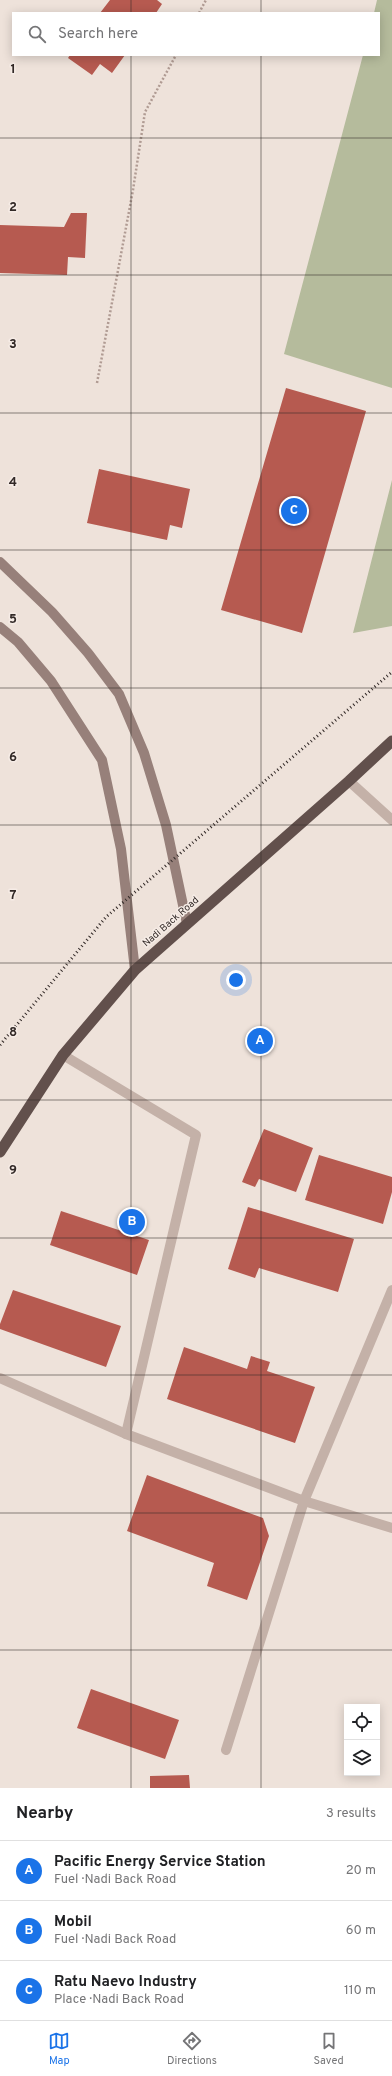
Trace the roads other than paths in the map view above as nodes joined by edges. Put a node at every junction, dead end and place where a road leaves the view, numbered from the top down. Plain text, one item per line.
1 (0, 562) edge
2 (0, 627) edge
3 (392, 741) edge
4 (349, 781) junction
5 (392, 820) edge
6 (187, 924) junction
7 (135, 970) junction
8 (63, 1055) junction
9 (0, 1152) edge
10 (392, 1290) edge
11 (0, 1378) edge
12 (126, 1434) junction
13 (304, 1501) junction
14 (392, 1528) edge
15 (226, 1750) dead end

1 - 6 main road
2 - 7 main road
3 - 4 highway, Nadi Back Road
4 - 5 street
4 - 6 highway, Nadi Back Road
6 - 7 highway, Nadi Back Road
7 - 8 highway, Nadi Back Road
8 - 9 highway, Nadi Back Road
8 - 12 street
10 - 13 street
11 - 12 street
12 - 13 street
13 - 14 street
13 - 15 street

